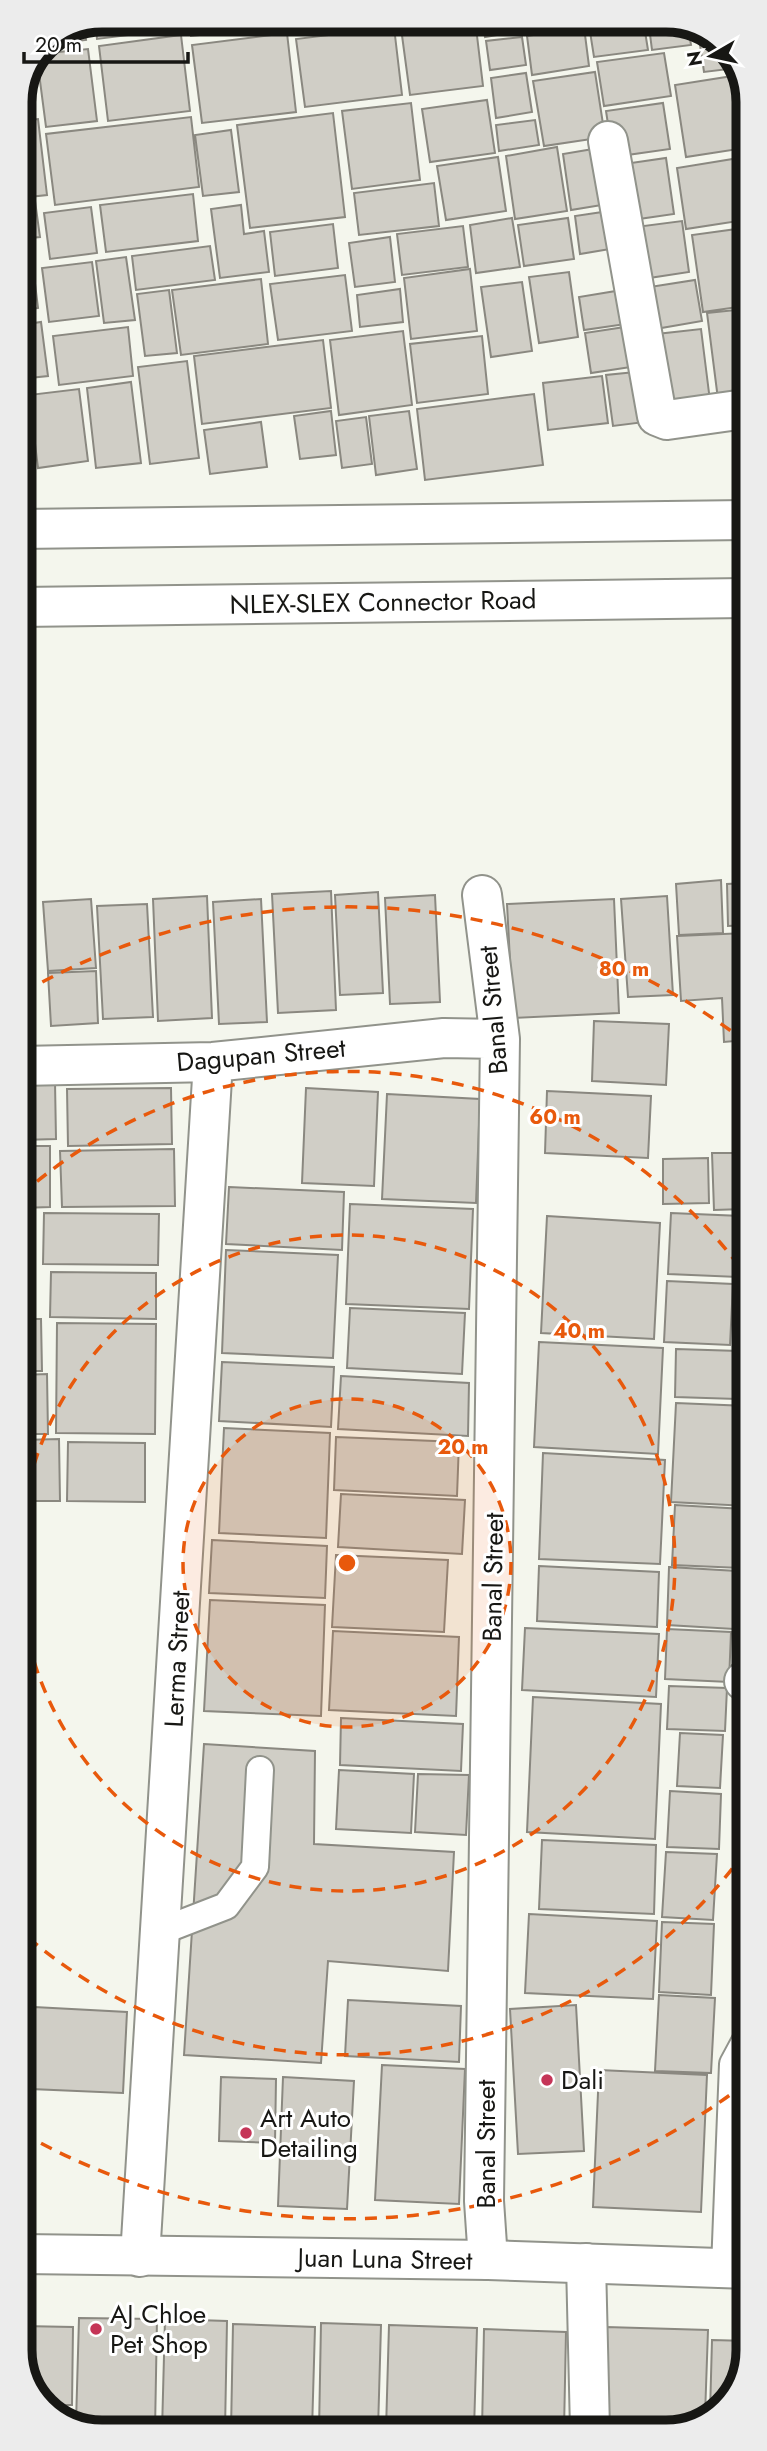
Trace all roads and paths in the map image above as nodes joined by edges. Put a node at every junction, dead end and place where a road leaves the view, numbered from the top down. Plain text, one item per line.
1 (608, 141) dead end
2 (735, 411) edge
3 (735, 520) edge
4 (32, 529) edge
5 (735, 598) edge
6 (32, 607) edge
7 (482, 895) dead end
8 (500, 1040) junction
9 (213, 1062) junction
10 (32, 1066) edge
11 (260, 1770) dead end
12 (159, 1932) junction
13 (735, 2060) edge
14 (735, 2200) edge
15 (32, 2254) edge
16 (140, 2257) junction
17 (488, 2260) junction
18 (586, 2263) junction
19 (735, 2268) edge
20 (590, 2420) edge

1 - 2 main road
3 - 4 main road
5 - 6 main road, NLEX-SLEX Connector Road
7 - 8 main road, Banal Street
8 - 9 main road, Dagupan Street
8 - 17 main road, Banal Street
9 - 10 main road, Dagupan Street
9 - 12 main road, Lerma Street
11 - 12 lane
12 - 16 main road, Lerma Street
13 - 14 lane
15 - 16 main road, Juan Luna Street
16 - 17 main road, Juan Luna Street
17 - 18 main road, Juan Luna Street
18 - 19 main road, Juan Luna Street
18 - 20 main road

